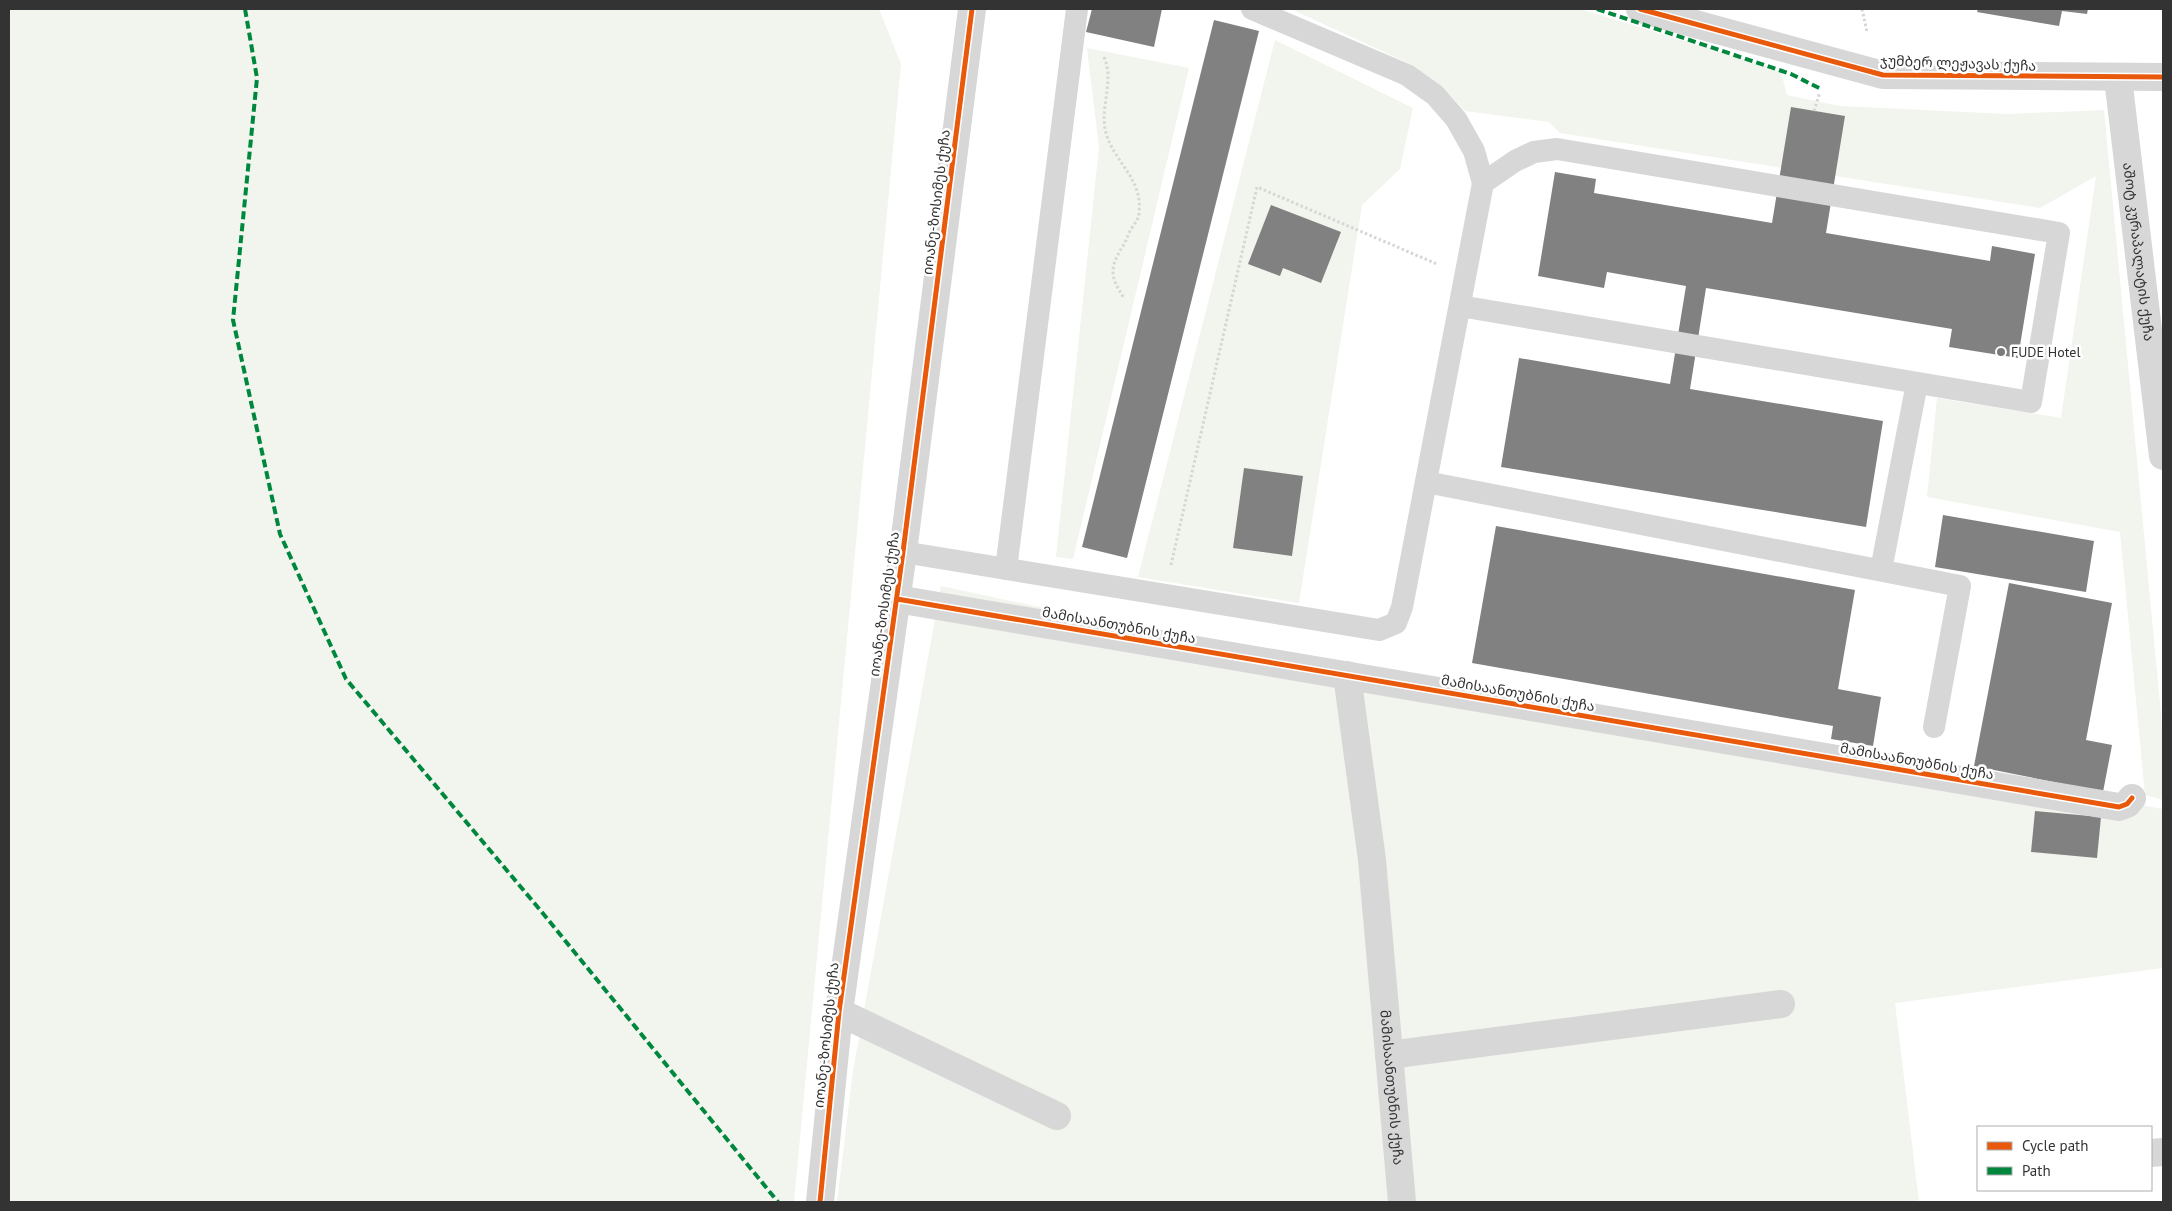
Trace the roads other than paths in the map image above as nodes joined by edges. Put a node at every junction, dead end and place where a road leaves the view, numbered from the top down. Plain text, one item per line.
1 (972, 9) edge
2 (1252, 9) edge
3 (1640, 9) edge
4 (1076, 17) edge
5 (2163, 77) edge
6 (2118, 78) junction
7 (1483, 182) junction
8 (1460, 306) junction
9 (1917, 383) junction
10 (2163, 456) edge
11 (1426, 482) junction
12 (903, 552) junction
13 (1006, 569) junction
14 (1881, 570) junction
15 (897, 599) junction
16 (1347, 675) junction
17 (1934, 727) dead end
18 (2132, 798) dead end
19 (1781, 1004) dead end
20 (839, 1012) junction
21 (1389, 1055) junction
22 (1058, 1116) dead end
23 (820, 1202) edge
24 (1402, 1202) edge

1 - 12 street, იოანე-ზოსიმეს ქუჩა
2 - 7 lane
3 - 6 street, ჯუმბერ ლეჟავას ქუჩა
4 - 13 lane
5 - 6 street, ჯუმბერ ლეჟავას ქუჩა
6 - 10 street, აშოტ კურაპალატის ქუჩა
7 - 8 lane
7 - 9 lane
8 - 9 lane
8 - 11 lane
9 - 14 lane
11 - 13 lane
11 - 14 lane
12 - 13 lane
12 - 15 street, იოანე-ზოსიმეს ქუჩა
14 - 17 lane
15 - 16 street, მამისაანთუბნის ქუჩა
15 - 20 street, იოანე-ზოსიმეს ქუჩა
16 - 18 street, მამისაანთუბნის ქუჩა
16 - 21 street, მამისაანთუბნის ქუჩა
19 - 21 street
20 - 22 street
20 - 23 street, იოანე-ზოსიმეს ქუჩა
21 - 24 street, მამისაანთუბნის ქუჩა

